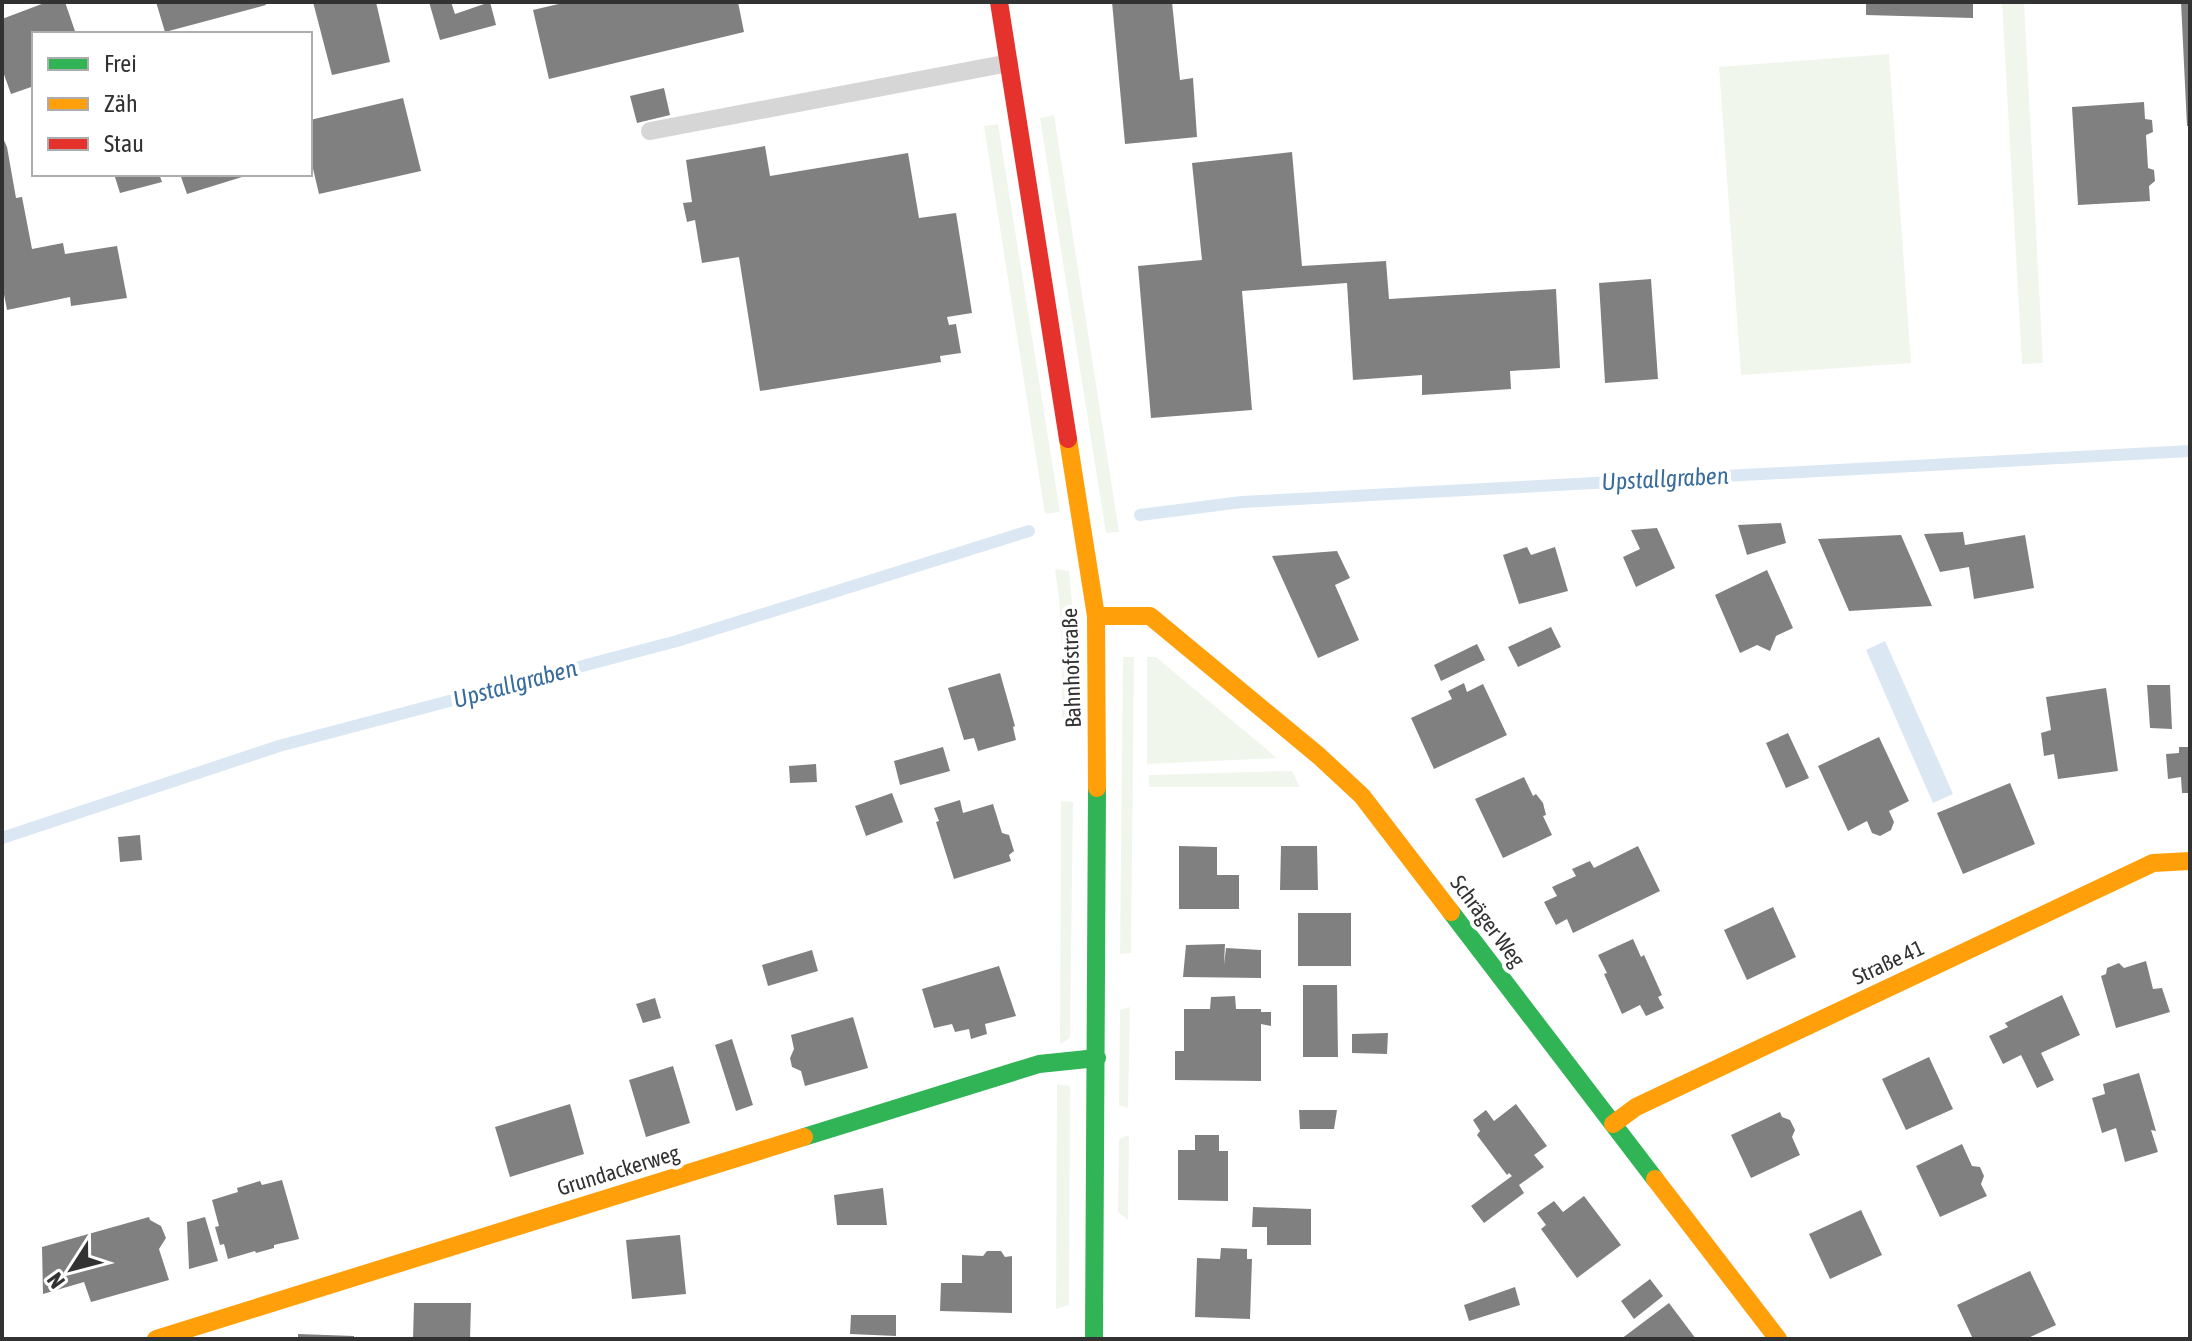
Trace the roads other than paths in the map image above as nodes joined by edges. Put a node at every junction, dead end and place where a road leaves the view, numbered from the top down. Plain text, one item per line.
1 (999, 2) edge
2 (1009, 63) junction
3 (650, 131) dead end
4 (1096, 616) junction
5 (2190, 861) edge
6 (1097, 1058) junction
7 (1613, 1124) junction
8 (156, 1339) edge
9 (1094, 1339) edge
10 (1778, 1339) edge

1 - 2 street, Bahnhofstraße
2 - 3 lane
2 - 4 street, Bahnhofstraße
4 - 6 street, Bahnhofstraße
4 - 7 street, Schräger Weg
5 - 7 street, Straße 41
6 - 8 street, Grundackerweg
6 - 9 street, Bahnhofstraße
7 - 10 street, Schräger Weg

